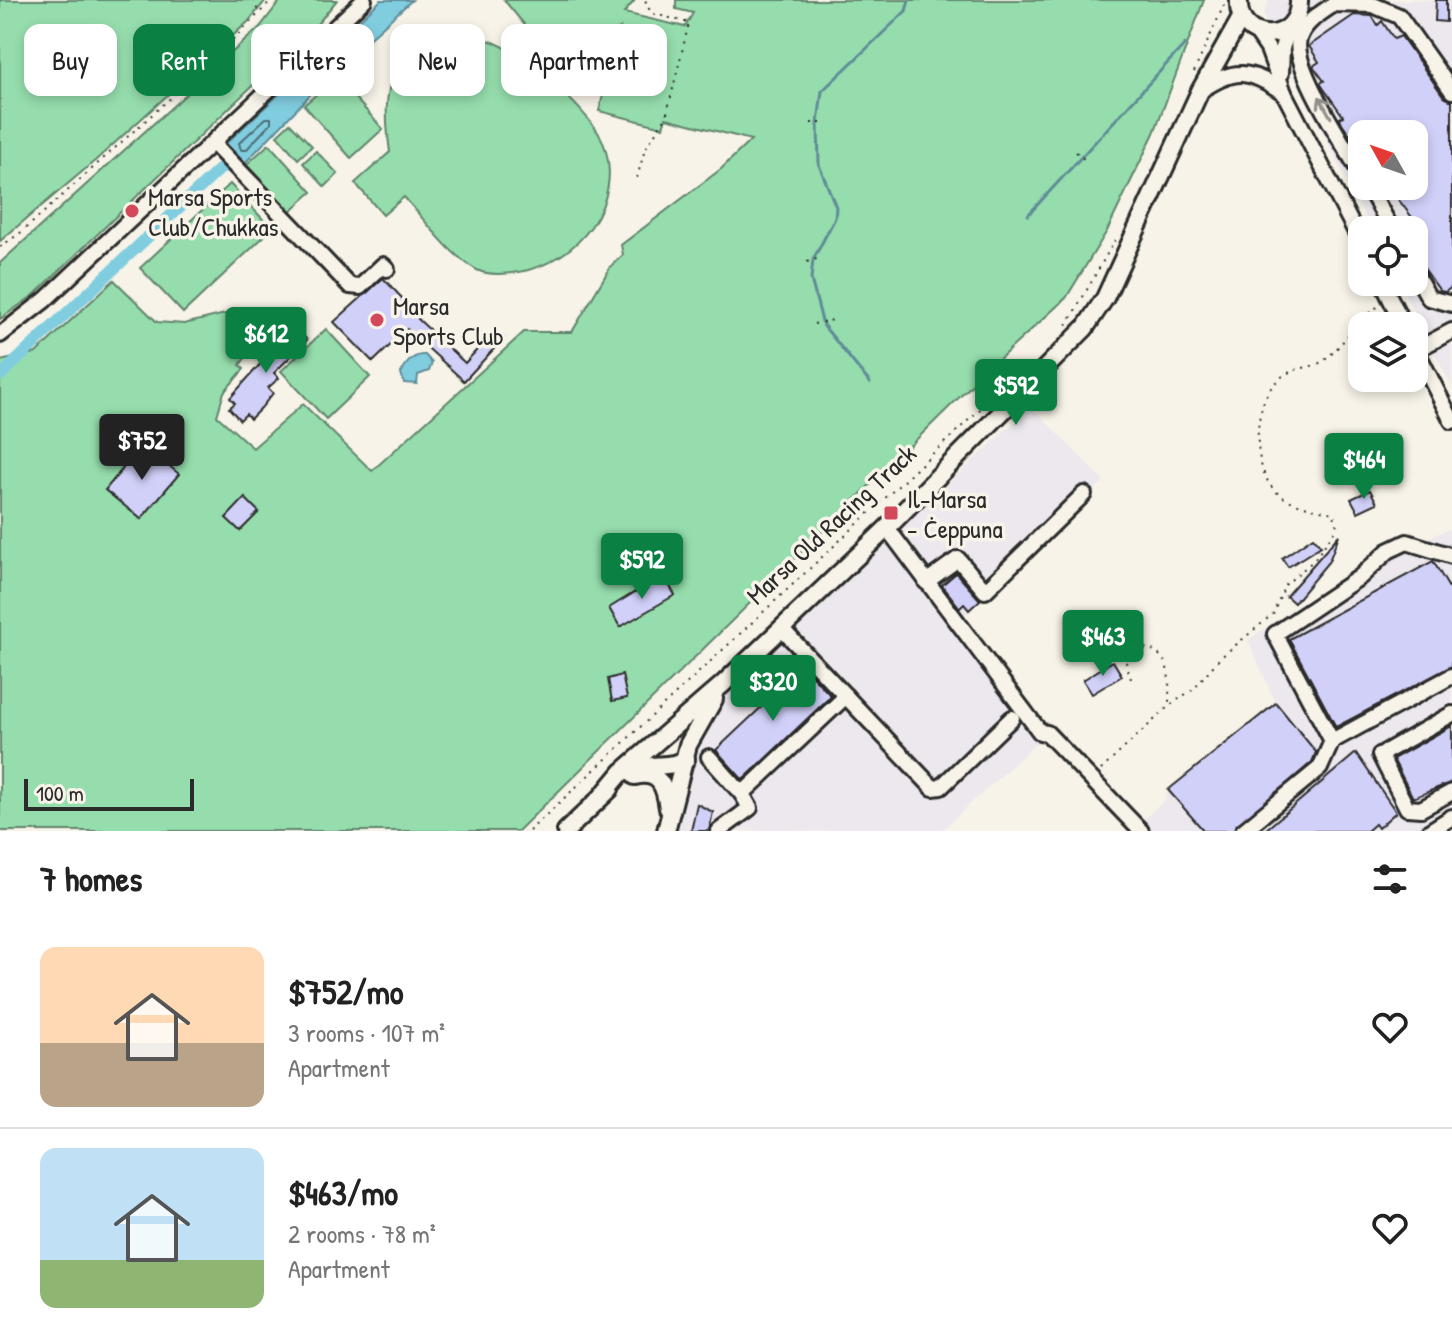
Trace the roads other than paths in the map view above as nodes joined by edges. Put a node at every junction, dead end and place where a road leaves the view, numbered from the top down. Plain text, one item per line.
1 (364, 0) edge
2 (1239, 0) edge
3 (1298, 10) edge
4 (1250, 28) junction
5 (1194, 87) junction
6 (1452, 91) edge
7 (1284, 93) junction
8 (213, 143) junction
9 (1348, 150) edge
10 (1348, 217) edge
11 (387, 269) dead end
12 (1428, 296) edge
13 (1452, 304) edge
14 (1451, 330) edge
15 (0, 335) edge
16 (1428, 342) edge
17 (1428, 373) edge
18 (1450, 414) edge
19 (1084, 494) dead end
20 (887, 528) junction
21 (1452, 556) edge
22 (926, 582) junction
23 (781, 628) junction
24 (1452, 676) edge
25 (723, 684) junction
26 (846, 696) junction
27 (1452, 714) edge
28 (1012, 718) dead end
29 (1332, 741) junction
30 (670, 755) junction
31 (709, 757) dead end
32 (1452, 792) edge
33 (742, 794) junction
34 (1452, 817) edge
35 (668, 825) edge
36 (572, 826) edge
37 (1130, 827) edge
38 (719, 831) edge
39 (1243, 831) edge
40 (1430, 831) edge

1 - 8 street
2 - 4 main road
3 - 4 main road
3 - 7 street
4 - 5 main road
4 - 7 street
5 - 7 street
5 - 20 main road
9 -> 6 street
7 - 10 street
8 - 11 street
8 - 15 street
12 - 13 street
14 - 16 street
17 - 18 street
19 - 22 street
20 - 22 street
20 - 23 main road
21 - 29 street
22 - 37 street
23 - 25 main road
23 - 26 street
24 - 29 street
25 - 30 main road
25 - 30 main road
26 - 28 street
26 - 33 street
27 - 32 street
29 - 39 street
30 - 35 main road
30 - 36 main road
31 - 33 street
33 - 38 street
34 - 40 street
35 - 36 main road

